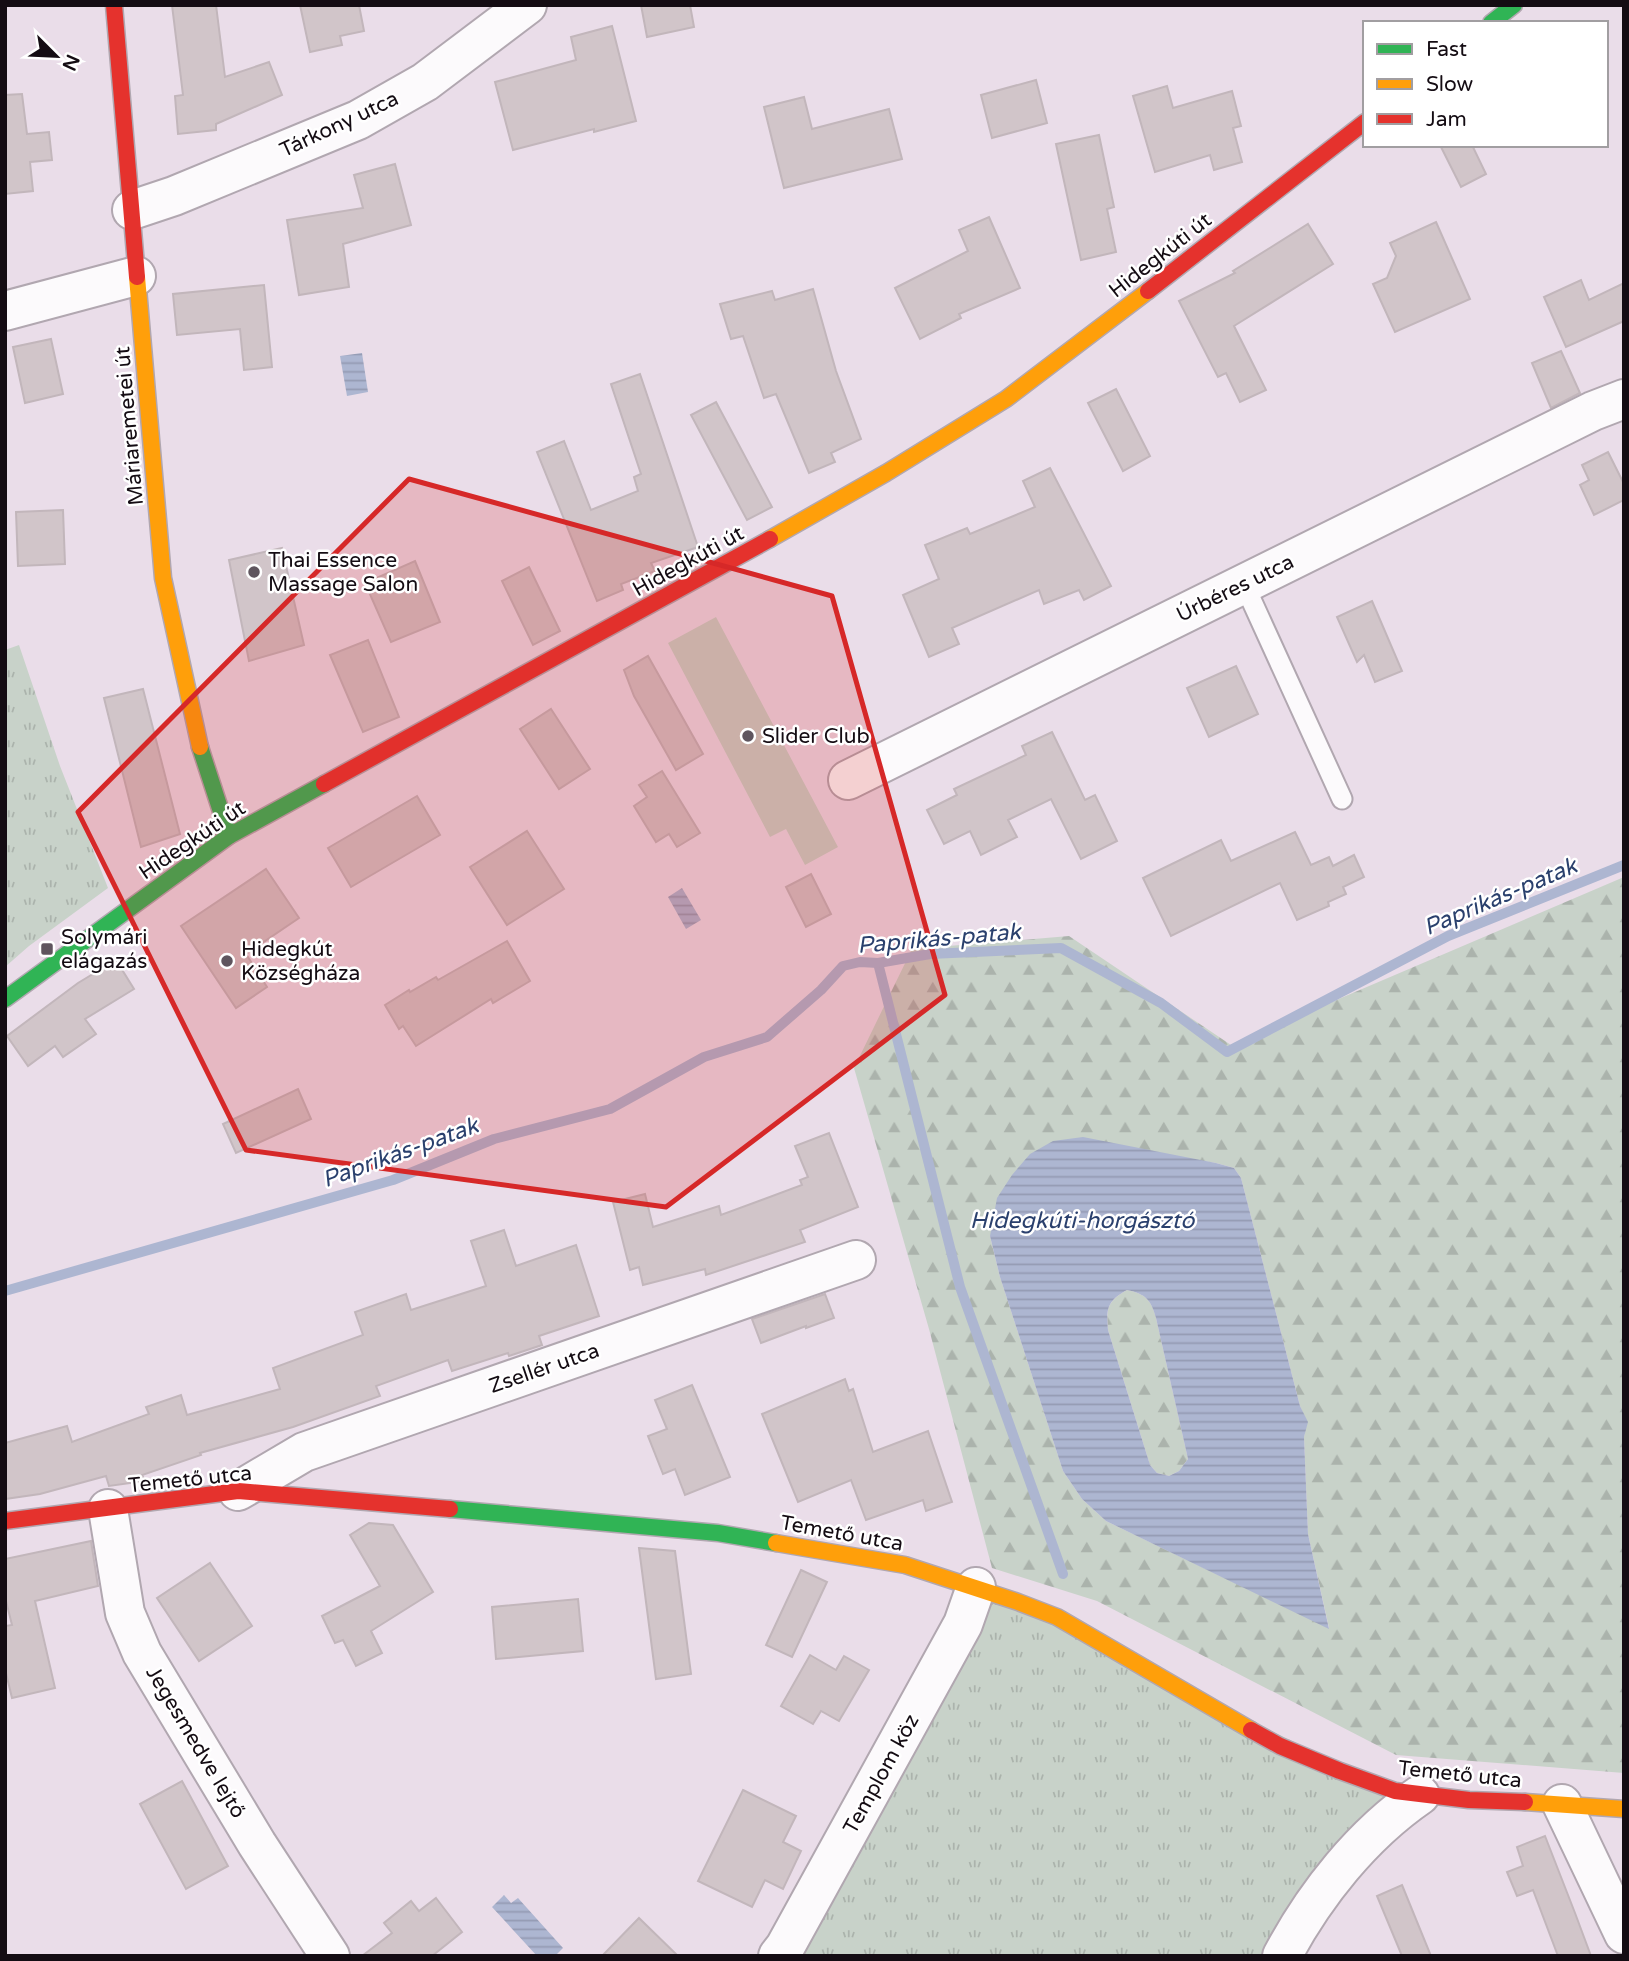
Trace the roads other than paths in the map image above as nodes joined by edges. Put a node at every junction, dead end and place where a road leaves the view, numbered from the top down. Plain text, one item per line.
1 (114, 5) edge
2 (527, 5) edge
3 (1514, 5) edge
4 (1494, 21) edge
5 (1363, 124) edge
6 (132, 210) junction
7 (136, 276) junction
8 (5, 311) edge
9 (1624, 399) edge
10 (1244, 584) junction
11 (848, 780) dead end
12 (1342, 799) dead end
13 (229, 836) junction
14 (5, 999) edge
15 (856, 1260) dead end
16 (238, 1491) junction
17 (108, 1509) junction
18 (5, 1521) edge
19 (976, 1587) junction
20 (1420, 1795) junction
21 (1562, 1804) junction
22 (1624, 1810) edge
23 (1624, 1934) edge
24 (330, 1956) edge
25 (778, 1956) edge
26 (1282, 1956) edge

1 - 6 street, Máriaremetei út
2 - 6 street, Tárkony utca
3 - 4 street
5 - 13 street, Hidegkúti út
6 - 7 street, Máriaremetei út
7 - 8 street
7 - 13 street, Máriaremetei út
9 - 10 street, Úrbéres utca
10 - 11 street, Úrbéres utca
10 - 12 lane
13 - 14 street, Hidegkúti út
15 - 16 street, Zsellér utca
16 - 17 street, Temető utca
16 - 19 street, Temető utca
17 - 18 street, Temető utca
17 - 24 street, Jegesmedve lejtő
19 - 20 street, Temető utca
19 - 25 street, Templom köz
20 - 21 street, Temető utca
20 - 26 street
21 - 22 street, Temető utca
21 - 23 street

